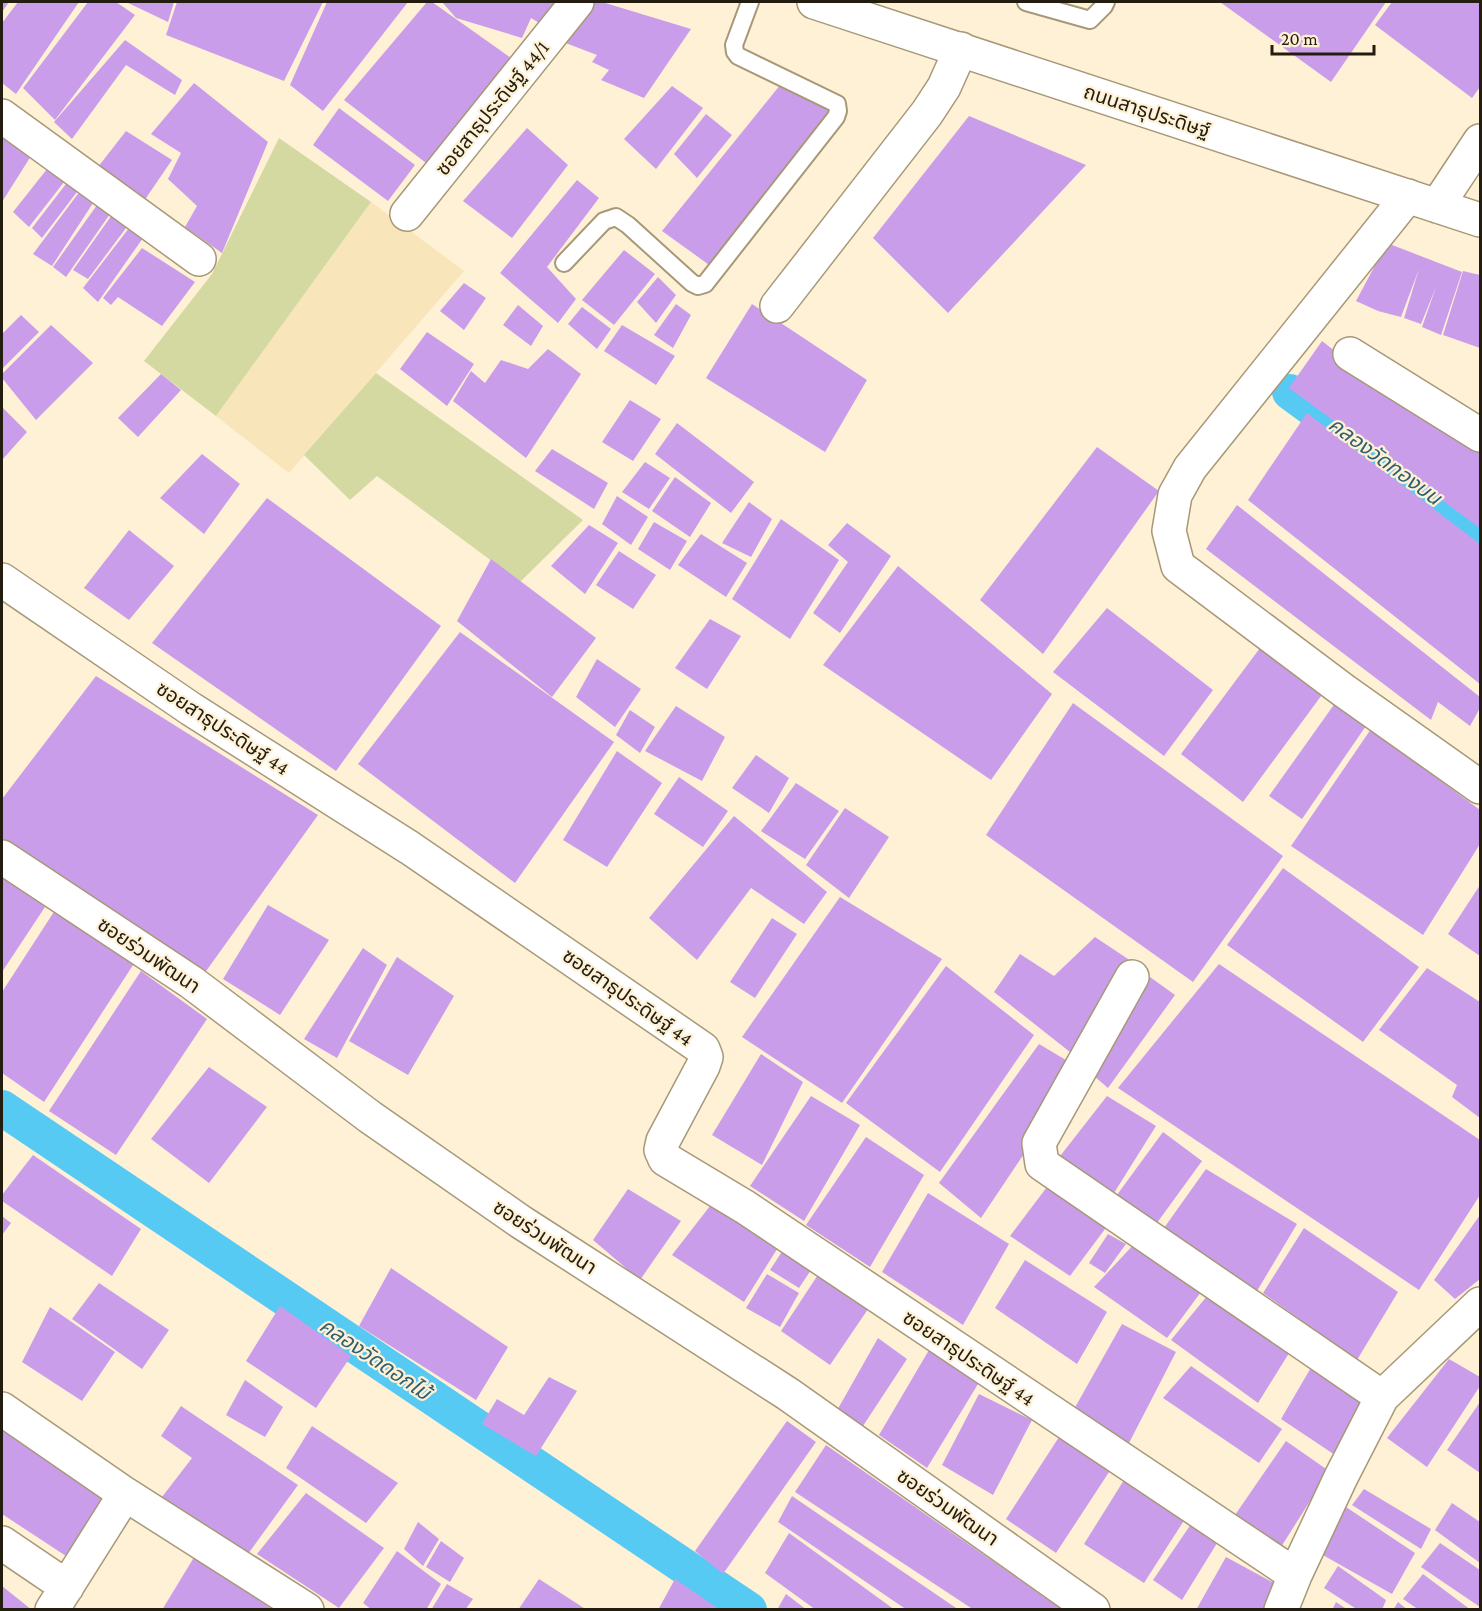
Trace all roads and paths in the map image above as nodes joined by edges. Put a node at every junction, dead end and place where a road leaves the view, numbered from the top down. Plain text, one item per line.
1 (577, 2) edge
2 (750, 2) edge
3 (814, 2) edge
4 (1026, 2) edge
5 (1106, 2) edge
6 (874, 11) edge
7 (961, 49) junction
8 (2, 116) edge
9 (1480, 141) edge
10 (1423, 201) junction
11 (407, 214) dead end
12 (1480, 220) edge
13 (199, 260) dead end
14 (564, 263) dead end
15 (777, 306) dead end
16 (1350, 354) dead end
17 (1480, 435) edge
18 (2, 580) edge
19 (1480, 787) edge
20 (2, 857) edge
21 (1131, 977) dead end
22 (1480, 1304) edge
23 (1382, 1397) junction
24 (2, 1409) edge
25 (125, 1494) junction
26 (2, 1543) edge
27 (1295, 1575) junction
28 (60, 1598) edge
29 (307, 1610) edge
30 (1093, 1610) edge
31 (1281, 1610) edge

1 - 11 street, ซอยสาธุประดิษฐ์ 44/1
2 - 14 lane
3 - 6 street, ถนนสาธุประดิษฐ์
4 - 5 lane
6 - 7 street, ถนนสาธุประดิษฐ์
7 - 10 street, ถนนสาธุประดิษฐ์
7 - 15 street
8 - 13 street
9 - 10 street
10 - 12 street, ถนนสาธุประดิษฐ์
10 - 19 street
16 - 17 street
18 - 27 street, ซอยสาธุประดิษฐ์ 44
20 - 30 street, ซอยร่วมพัฒนา
21 - 23 street
22 - 23 street
23 - 27 street
24 - 25 street
25 - 28 street
25 - 29 street
26 - 28 street
27 - 31 street

